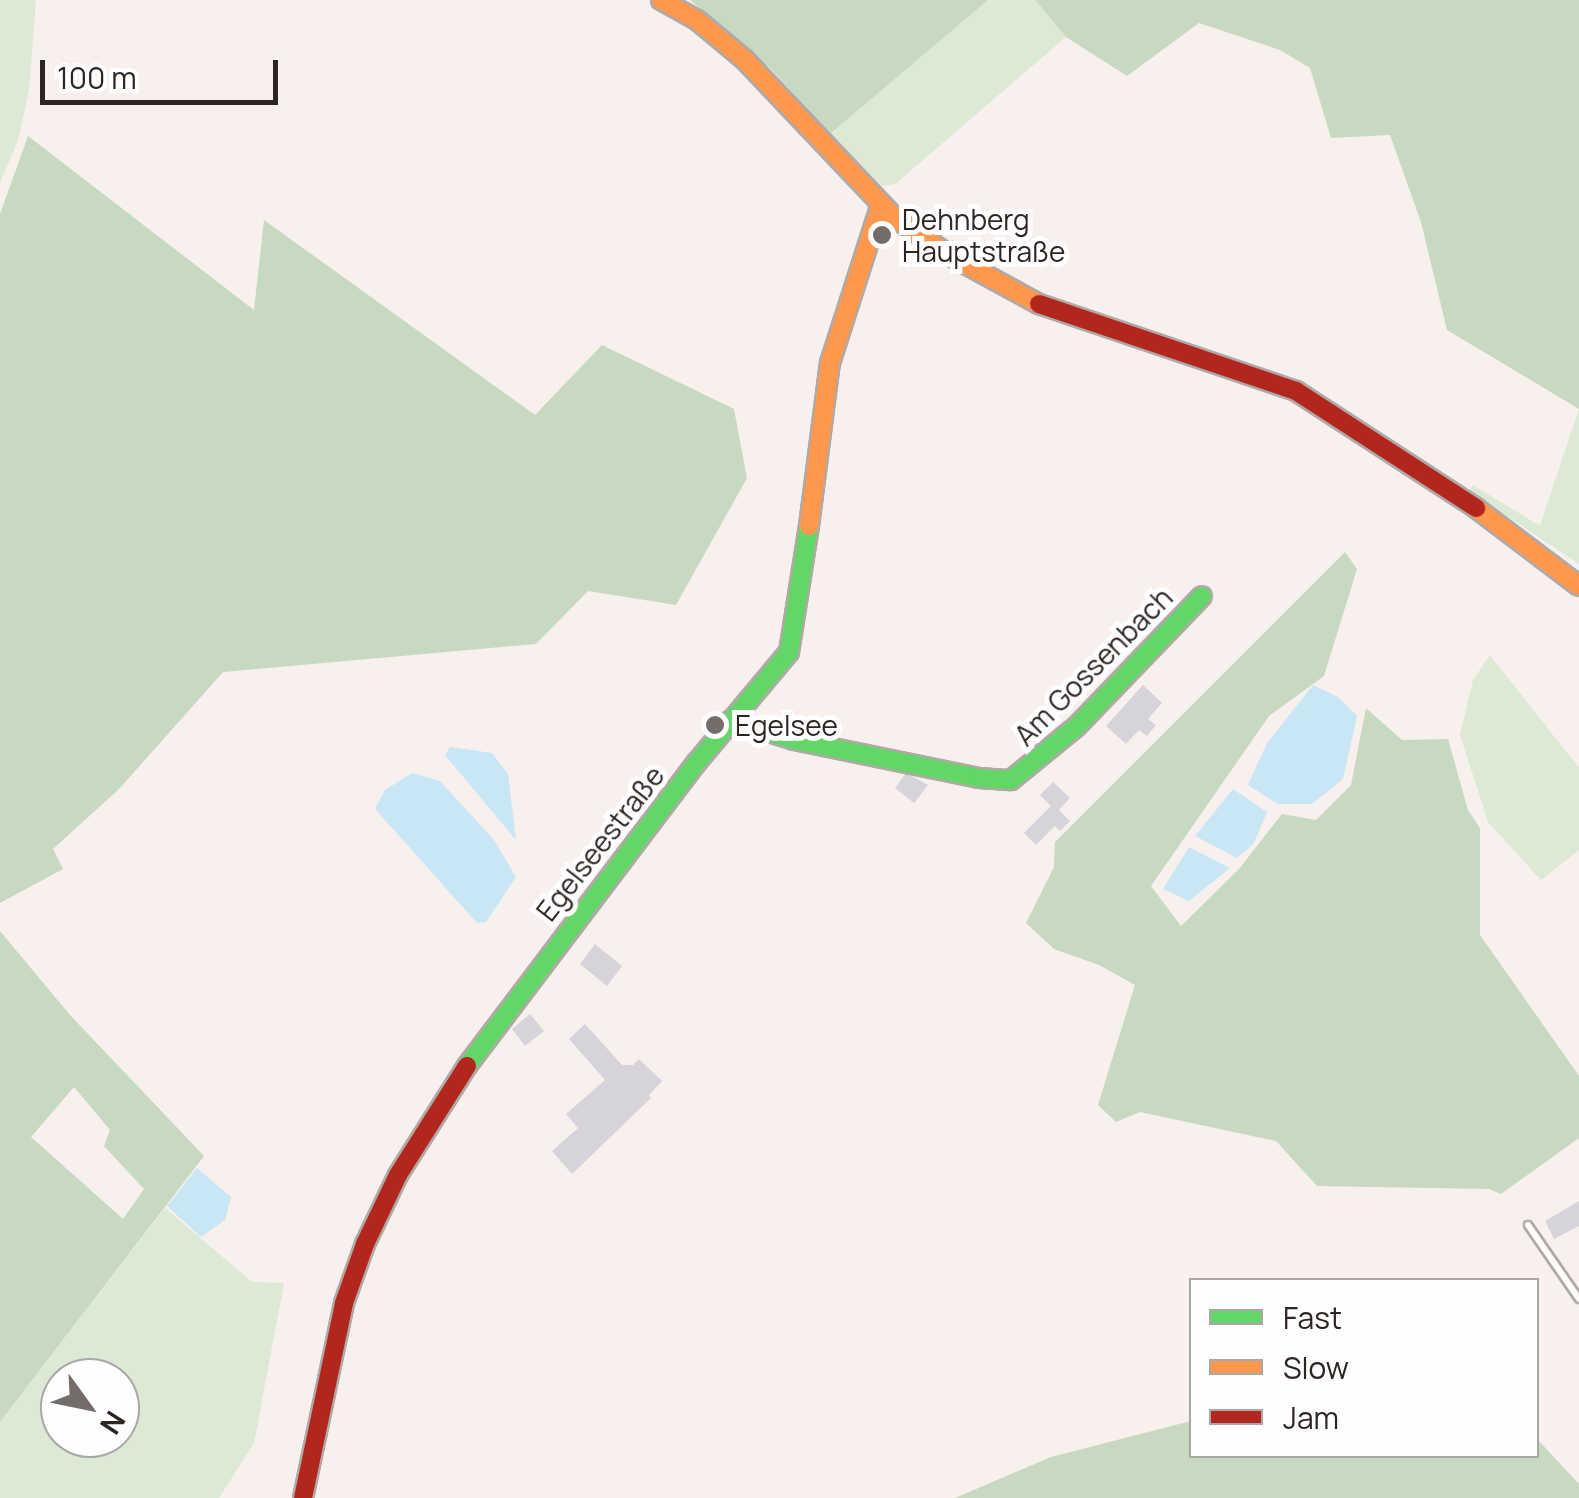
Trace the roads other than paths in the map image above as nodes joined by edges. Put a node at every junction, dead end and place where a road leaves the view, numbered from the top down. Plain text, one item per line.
1 (661, 0) edge
2 (881, 204) junction
3 (1579, 586) edge
4 (1202, 596) dead end
5 (730, 720) junction
6 (1528, 1225) dead end
7 (1579, 1299) edge
8 (304, 1498) edge

1 - 2 street
2 - 3 street
2 - 5 street, Egelseestraße
4 - 5 street, Am Gossenbach
5 - 8 street, Egelseestraße
6 - 7 lane

